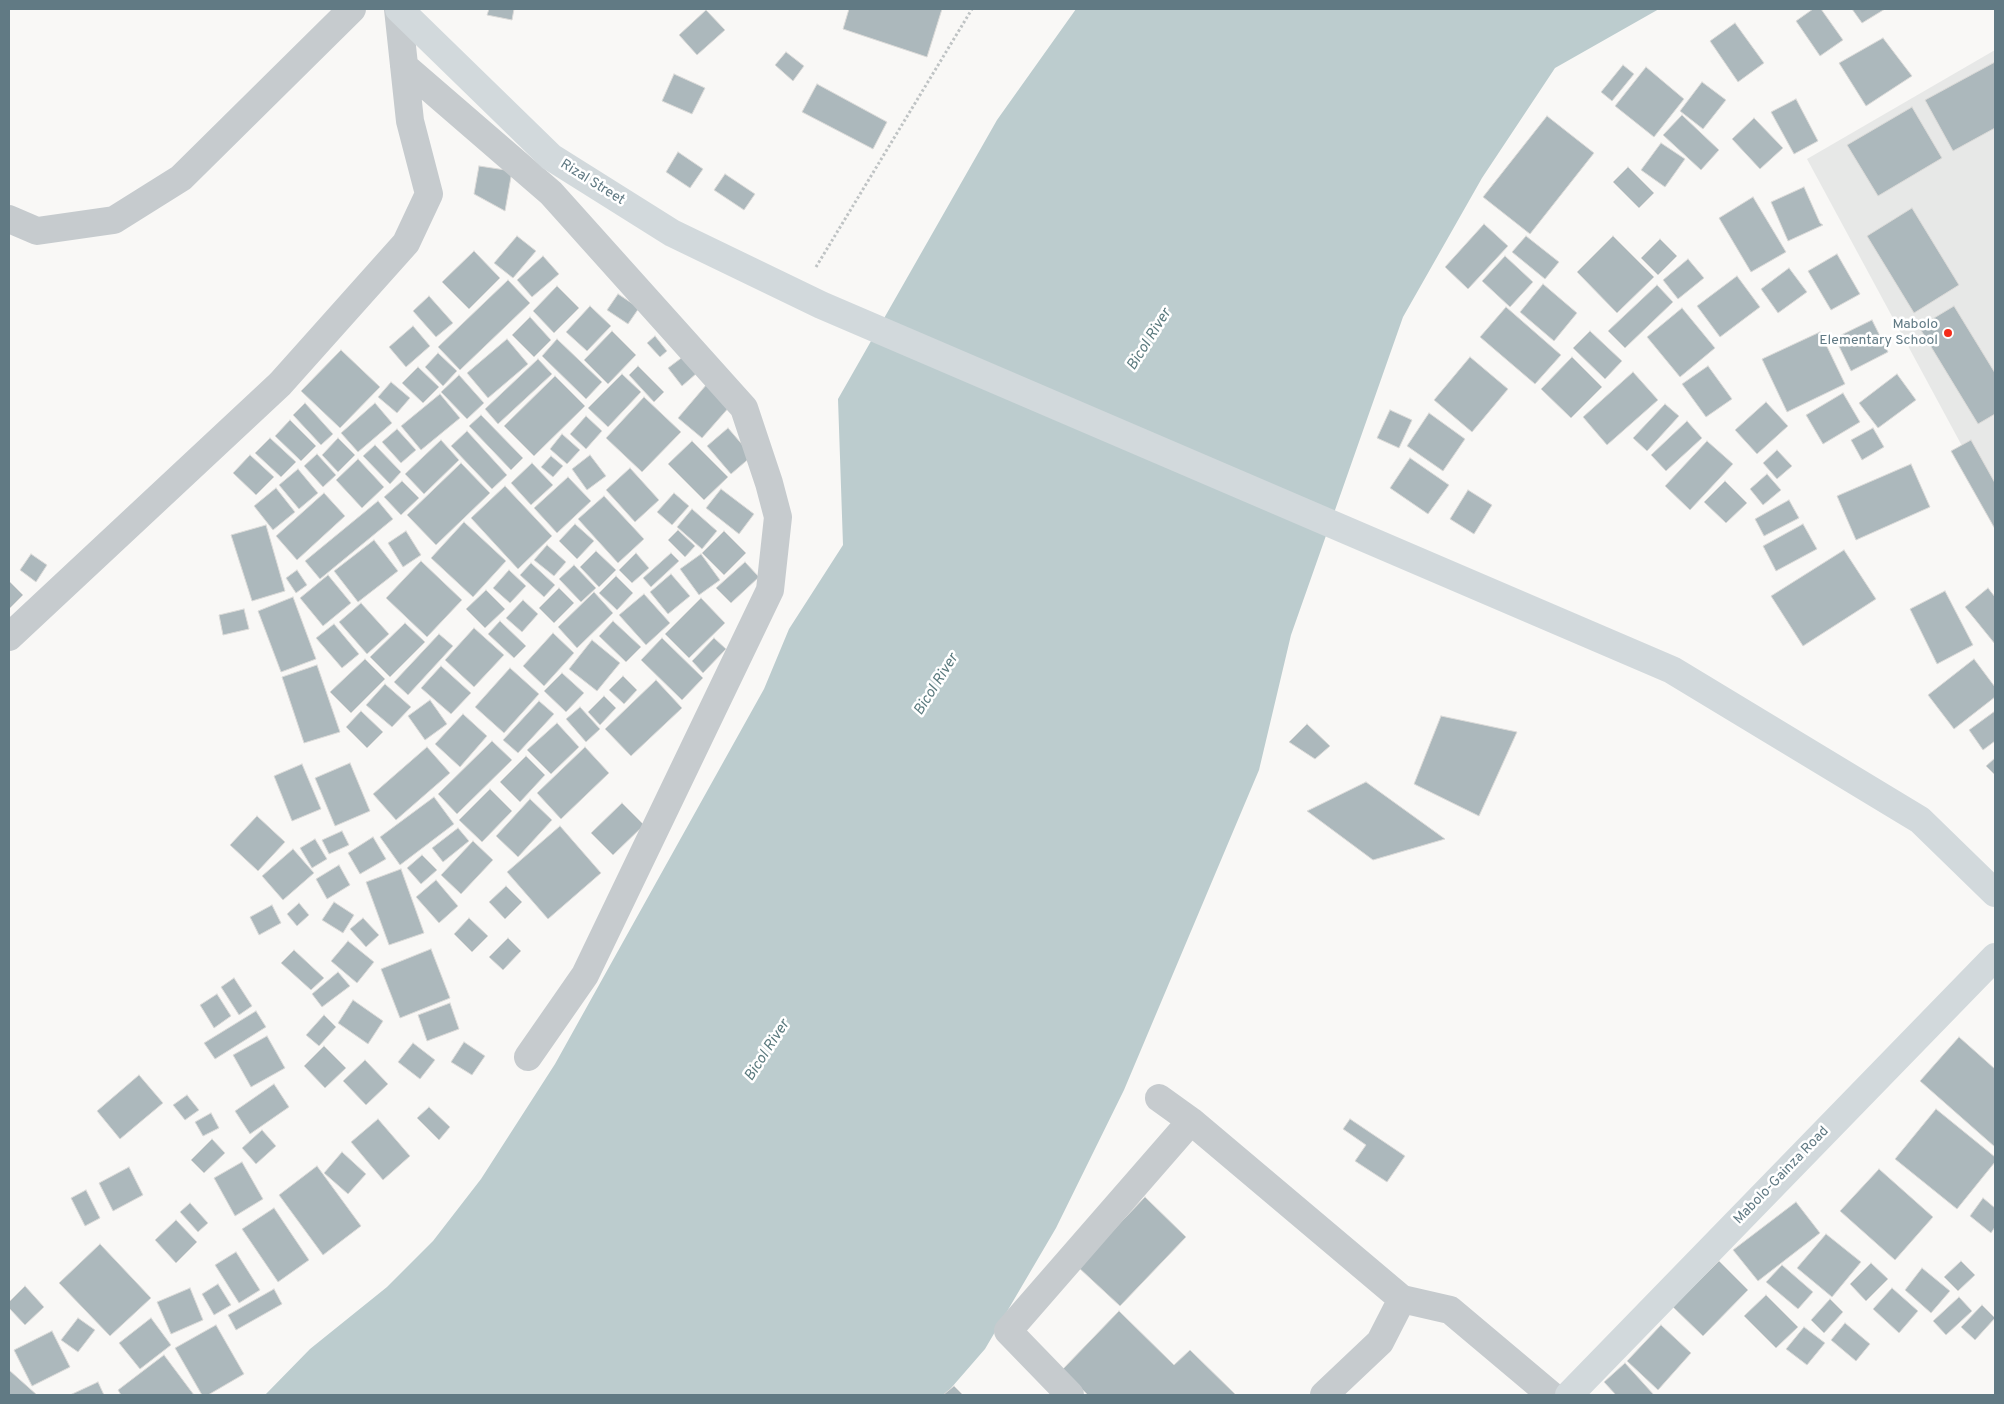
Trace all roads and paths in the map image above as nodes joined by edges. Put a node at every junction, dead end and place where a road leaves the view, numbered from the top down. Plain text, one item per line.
1 (352, 9) edge
2 (399, 9) edge
3 (972, 9) edge
4 (404, 66) junction
5 (9, 219) edge
6 (813, 273) dead end
7 (9, 637) edge
8 (1995, 894) edge
9 (1995, 957) edge
10 (528, 1057) dead end
11 (1159, 1098) dead end
12 (1191, 1121) junction
13 (1402, 1299) junction
14 (1070, 1395) edge
15 (1324, 1395) edge
16 (1551, 1395) edge
17 (1569, 1395) edge

1 - 5 street
2 - 4 street
2 - 8 main road, Rizal Street
3 - 6 path
4 - 7 street
4 - 10 street
9 - 17 main road, Mabolo-Gainza Road
11 - 12 street
12 - 13 street
12 - 14 street
13 - 15 street
13 - 16 street

